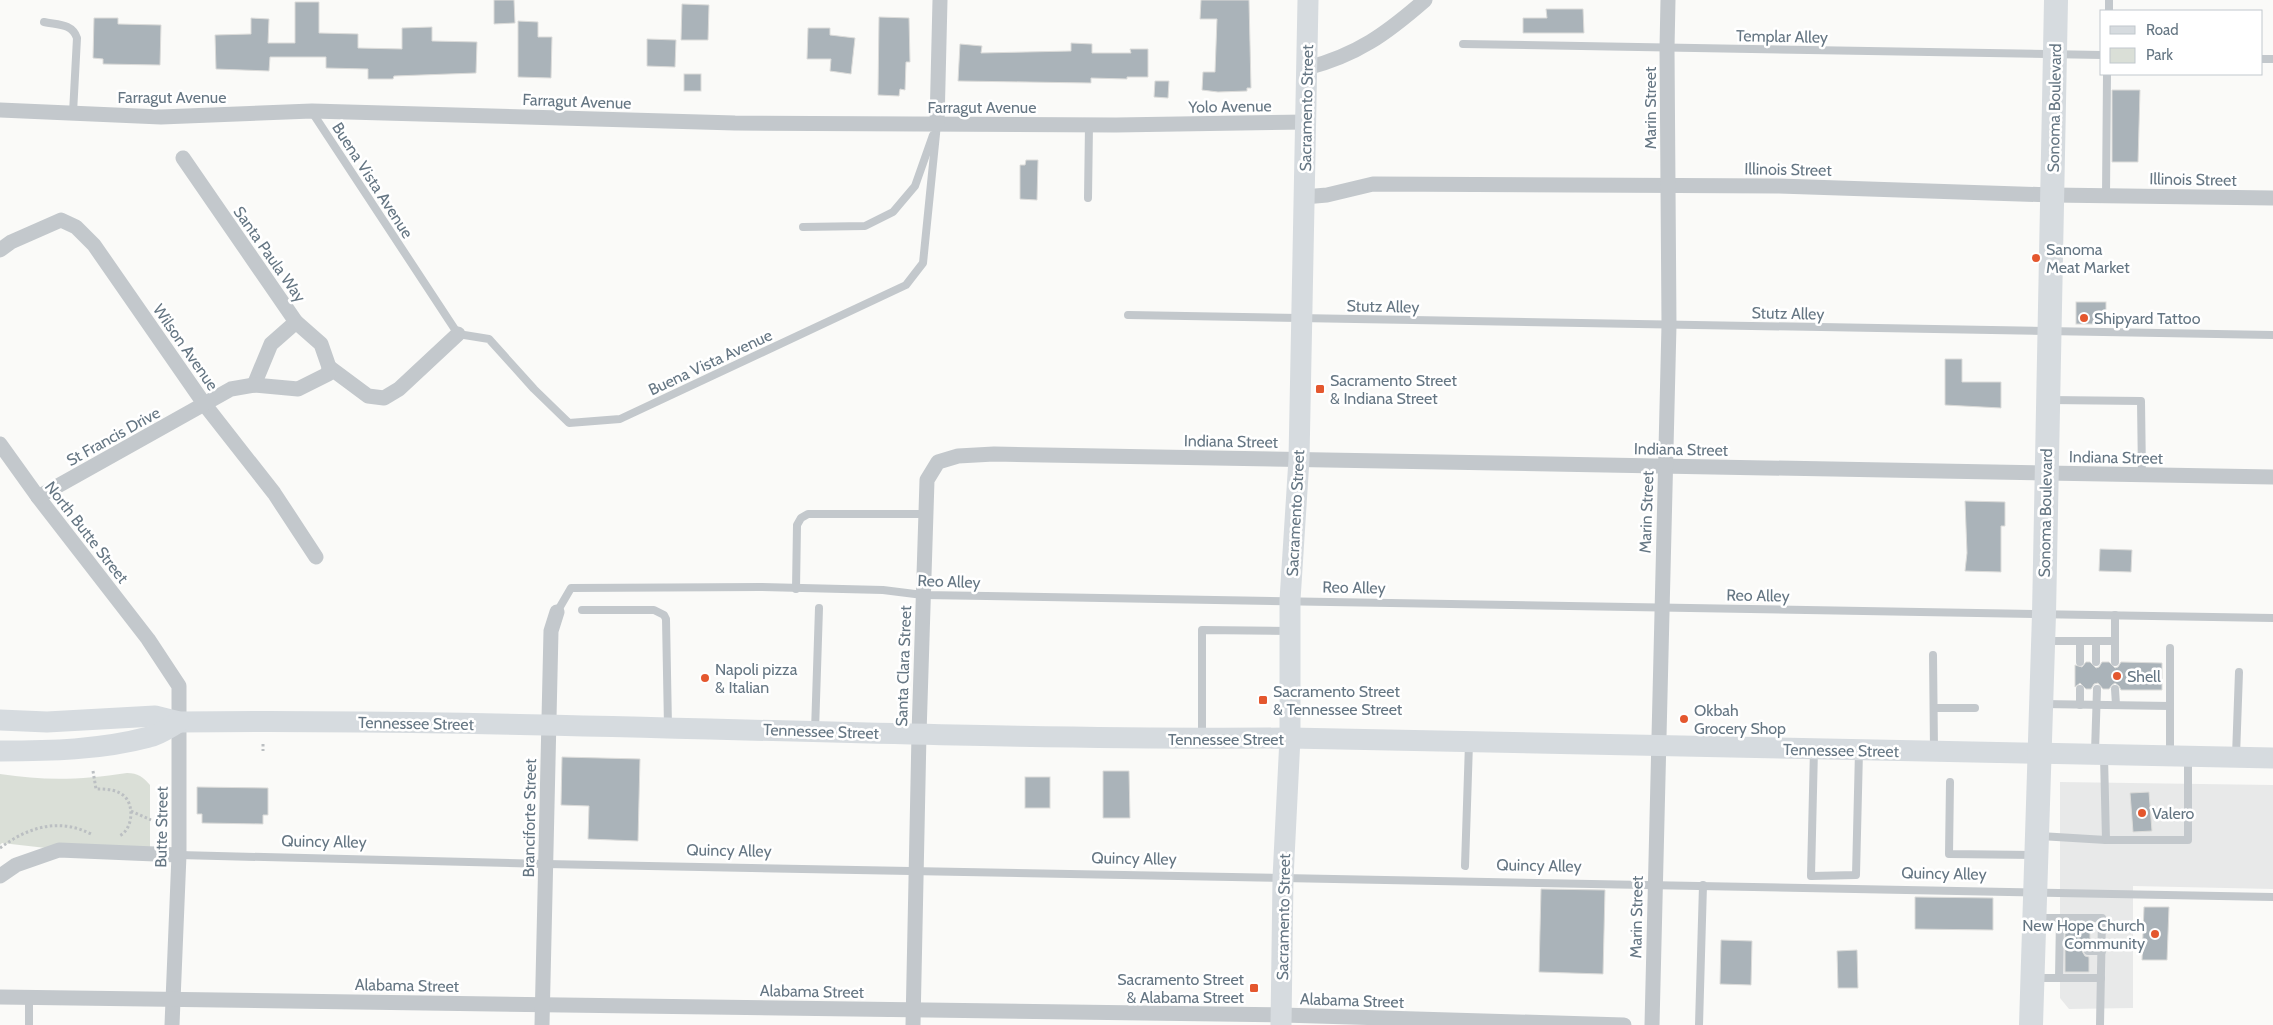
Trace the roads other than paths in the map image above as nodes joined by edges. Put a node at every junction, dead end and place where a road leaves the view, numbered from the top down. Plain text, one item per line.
1 (940, 0) edge
2 (1308, 0) edge
3 (1425, 0) edge
4 (1668, 0) edge
5 (2056, 0) edge
6 (44, 22) dead end
7 (1462, 44) dead end
8 (1667, 48) junction
9 (2055, 54) junction
10 (2100, 55) edge
11 (1306, 68) junction
12 (2106, 75) edge
13 (0, 110) edge
14 (312, 111) junction
15 (74, 113) junction
16 (1306, 122) junction
17 (937, 124) junction
18 (1154, 124) joint
19 (1089, 125) junction
20 (183, 158) dead end
21 (1668, 186) junction
22 (1304, 187) junction
23 (2052, 195) junction
24 (2106, 196) junction
25 (1088, 198) dead end
26 (2273, 198) edge
27 (803, 227) dead end
28 (0, 250) edge
29 (1128, 315) dead end
30 (1302, 318) junction
31 (296, 322) junction
32 (1669, 325) junction
33 (2049, 331) junction
34 (458, 334) junction
35 (2273, 335) edge
36 (329, 367) junction
37 (254, 385) junction
38 (2048, 400) junction
39 (205, 405) junction
40 (0, 444) edge
41 (1088, 456) joint
42 (1299, 459) junction
43 (1665, 466) junction
44 (2046, 473) junction
45 (2142, 474) junction
46 (2273, 477) edge
47 (38, 497) junction
48 (926, 514) junction
49 (316, 557) dead end
50 (796, 589) junction
51 (923, 595) junction
52 (1290, 600) junction
53 (818, 608) dead end
54 (1661, 608) junction
55 (582, 610) dead end
56 (557, 612) joint
57 (2044, 614) junction
58 (2115, 615) junction
59 (2273, 618) edge
60 (1291, 631) junction
61 (148, 639) joint
62 (2043, 641) junction
63 (2080, 641) junction
64 (2096, 641) junction
65 (2115, 641) junction
66 (2170, 648) dead end
67 (1933, 655) dead end
68 (2080, 662) dead end
69 (2096, 662) dead end
70 (2115, 662) dead end
71 (2239, 672) dead end
72 (2080, 689) dead end
73 (2097, 689) dead end
74 (2115, 690) dead end
75 (2041, 704) junction
76 (2080, 705) junction
77 (2097, 705) junction
78 (2116, 705) junction
79 (2170, 706) junction
80 (1934, 708) junction
81 (1975, 708) dead end
82 (0, 720) edge
83 (179, 722) junction
84 (548, 725) junction
85 (668, 727) junction
86 (815, 731) junction
87 (918, 734) junction
88 (1290, 738) junction
89 (1202, 740) junction
90 (1468, 743) junction
91 (1658, 746) junction
92 (1814, 749) junction
93 (1859, 750) junction
94 (0, 751) edge
95 (1934, 752) junction
96 (2039, 755) junction
97 (2100, 756) junction
98 (2179, 757) junction
99 (2236, 758) junction
100 (2273, 758) edge
101 (1950, 782) dead end
102 (2106, 840) junction
103 (2037, 846) junction
104 (179, 855) junction
105 (546, 864) junction
106 (1464, 866) dead end
107 (916, 871) junction
108 (1856, 875) junction
109 (0, 876) edge
110 (1811, 876) junction
111 (1283, 878) junction
112 (1654, 884) junction
113 (1703, 885) junction
114 (1812, 887) junction
115 (1859, 889) junction
116 (2035, 892) junction
117 (2273, 897) edge
118 (2034, 918) junction
119 (2060, 918) junction
120 (2088, 951) dead end
121 (2102, 951) junction
122 (2032, 978) junction
123 (2059, 978) junction
124 (2101, 978) junction
125 (0, 997) edge
126 (29, 997) junction
127 (174, 999) junction
128 (542, 1005) junction
129 (913, 1018) edge
130 (1281, 1020) edge
131 (29, 1025) edge
132 (172, 1025) edge
133 (542, 1025) edge
134 (1624, 1025) edge
135 (1652, 1025) edge
136 (1699, 1025) edge
137 (2031, 1025) edge
138 (2100, 1025) edge

1 - 17 street
2 - 11 main road, Sacramento Street
3 - 11 street
4 - 8 street, Marin Street
5 - 9 main road, Sonoma Boulevard
6 - 15 lane
7 - 8 lane, Templar Alley
8 - 9 lane, Templar Alley
8 - 21 street, Marin Street
9 - 10 lane, Templar Alley
9 - 23 main road, Sonoma Boulevard
11 - 16 main road, Sacramento Street
12 - 24 lane
13 - 15 street, Farragut Avenue
14 - 15 street, Farragut Avenue
14 - 17 street, Farragut Avenue
14 - 34 lane, Buena Vista Avenue
16 - 18 street, Yolo Avenue
16 - 22 main road, Sacramento Street
17 - 19 street, Farragut Avenue
17 - 27 lane
17 - 34 lane, Buena Vista Avenue
18 - 19 street, Farragut Avenue
19 - 25 lane
20 - 31 street, Santa Paula Way
21 - 22 street, Illinois Street
21 - 23 street, Illinois Street
21 - 32 street, Marin Street
22 - 30 main road, Sacramento Street
23 - 24 street, Illinois Street
23 - 33 main road, Sonoma Boulevard
24 - 26 street, Illinois Street
28 - 39 street, Wilson Avenue
29 - 30 lane, Stutz Alley
30 - 32 lane, Stutz Alley
30 - 42 main road, Sacramento Street
31 - 36 street, Santa Paula Way
31 - 37 street
32 - 33 lane, Stutz Alley
32 - 43 street, Marin Street
33 - 35 lane, Stutz Alley
33 - 38 main road, Sonoma Boulevard
34 - 36 street
36 - 37 street, St Francis Drive
37 - 39 street, St Francis Drive
38 - 44 main road, Sonoma Boulevard
38 - 45 lane
39 - 47 street, St Francis Drive
39 - 49 street, Wilson Avenue
40 - 47 street, North Butte Street
41 - 42 street, Indiana Street
41 - 48 street, Santa Clara Street
42 - 43 street, Indiana Street
42 - 52 main road, Sacramento Street
43 - 44 street, Indiana Street
43 - 54 street, Marin Street
44 - 45 street, Indiana Street
44 - 57 main road, Sonoma Boulevard
45 - 46 street, Indiana Street
47 - 61 street, North Butte Street
48 - 50 lane
48 - 51 street, Santa Clara Street
50 - 51 lane, Reo Alley
50 - 56 lane, Reo Alley
51 - 52 lane, Reo Alley
51 - 87 street, Santa Clara Street
52 - 54 lane, Reo Alley
52 - 60 main road, Sacramento Street
53 - 86 lane
54 - 57 lane, Reo Alley
54 - 91 street, Marin Street
55 - 85 lane
56 - 84 street, Branciforte Street
57 - 58 lane, Reo Alley
57 - 62 main road, Sonoma Boulevard
58 - 59 lane, Reo Alley
58 - 65 lane
60 - 88 main road, Sacramento Street
60 - 89 lane
61 - 83 street, Butte Street
62 - 63 lane
62 - 75 main road, Sonoma Boulevard
63 - 64 lane
63 - 68 lane
64 - 65 lane
64 - 69 lane
65 - 70 lane
66 - 79 lane
67 - 80 lane
71 - 99 lane
72 - 76 lane
73 - 77 lane
74 - 78 lane
75 - 76 lane
75 - 96 main road, Sonoma Boulevard
76 - 77 lane
77 - 78 lane
77 - 97 lane
78 - 79 lane
79 - 98 lane
80 - 81 lane
80 - 95 lane
82 - 83 main road, Tennessee Street
83 - 84 main road, Tennessee Street
83 - 94 main road, Tennessee Street
83 - 104 street, Butte Street
84 - 85 main road, Tennessee Street
84 - 105 street, Branciforte Street
85 - 86 main road, Tennessee Street
86 - 87 main road, Tennessee Street
87 - 89 main road, Tennessee Street
87 - 107 street, Santa Clara Street
88 - 89 main road, Tennessee Street
88 - 90 main road, Tennessee Street
88 - 111 main road, Sacramento Street
90 - 91 main road, Tennessee Street
90 - 106 lane
91 - 92 main road, Tennessee Street
91 - 112 street, Marin Street
92 - 93 main road, Tennessee Street
92 - 110 lane
93 - 95 main road, Tennessee Street
93 - 108 lane
95 - 96 main road, Tennessee Street
96 - 97 main road, Tennessee Street
96 - 103 main road, Sonoma Boulevard
97 - 98 main road, Tennessee Street
97 - 102 lane
98 - 99 main road, Tennessee Street
98 - 102 lane
99 - 100 main road, Tennessee Street
101 - 103 lane
102 - 103 lane
103 - 116 main road, Sonoma Boulevard
104 - 105 lane, Quincy Alley
104 - 109 street, Quincy Alley
104 - 127 street, Butte Street
105 - 107 lane, Quincy Alley
105 - 128 street, Branciforte Street
107 - 111 lane, Quincy Alley
107 - 129 street, Santa Clara Street
108 - 110 lane
108 - 115 lane
110 - 114 lane
111 - 112 lane, Quincy Alley
111 - 130 main road, Sacramento Street
112 - 113 lane, Quincy Alley
112 - 135 street, Marin Street
113 - 114 lane, Quincy Alley
113 - 136 lane
114 - 115 lane, Quincy Alley
115 - 116 lane, Quincy Alley
116 - 117 lane, Quincy Alley
116 - 118 main road, Sonoma Boulevard
118 - 119 lane
118 - 122 main road, Sonoma Boulevard
119 - 121 lane
119 - 123 lane
120 - 121 lane
121 - 124 lane
122 - 123 lane
122 - 137 main road, Sonoma Boulevard
123 - 124 lane
124 - 138 lane
125 - 126 street, Alabama Street
126 - 127 street, Alabama Street
126 - 131 lane
127 - 128 street, Alabama Street
127 - 132 street, Butte Street
128 - 129 street, Alabama Street
128 - 133 street, Branciforte Street
129 - 130 street, Alabama Street
130 - 134 street, Alabama Street

